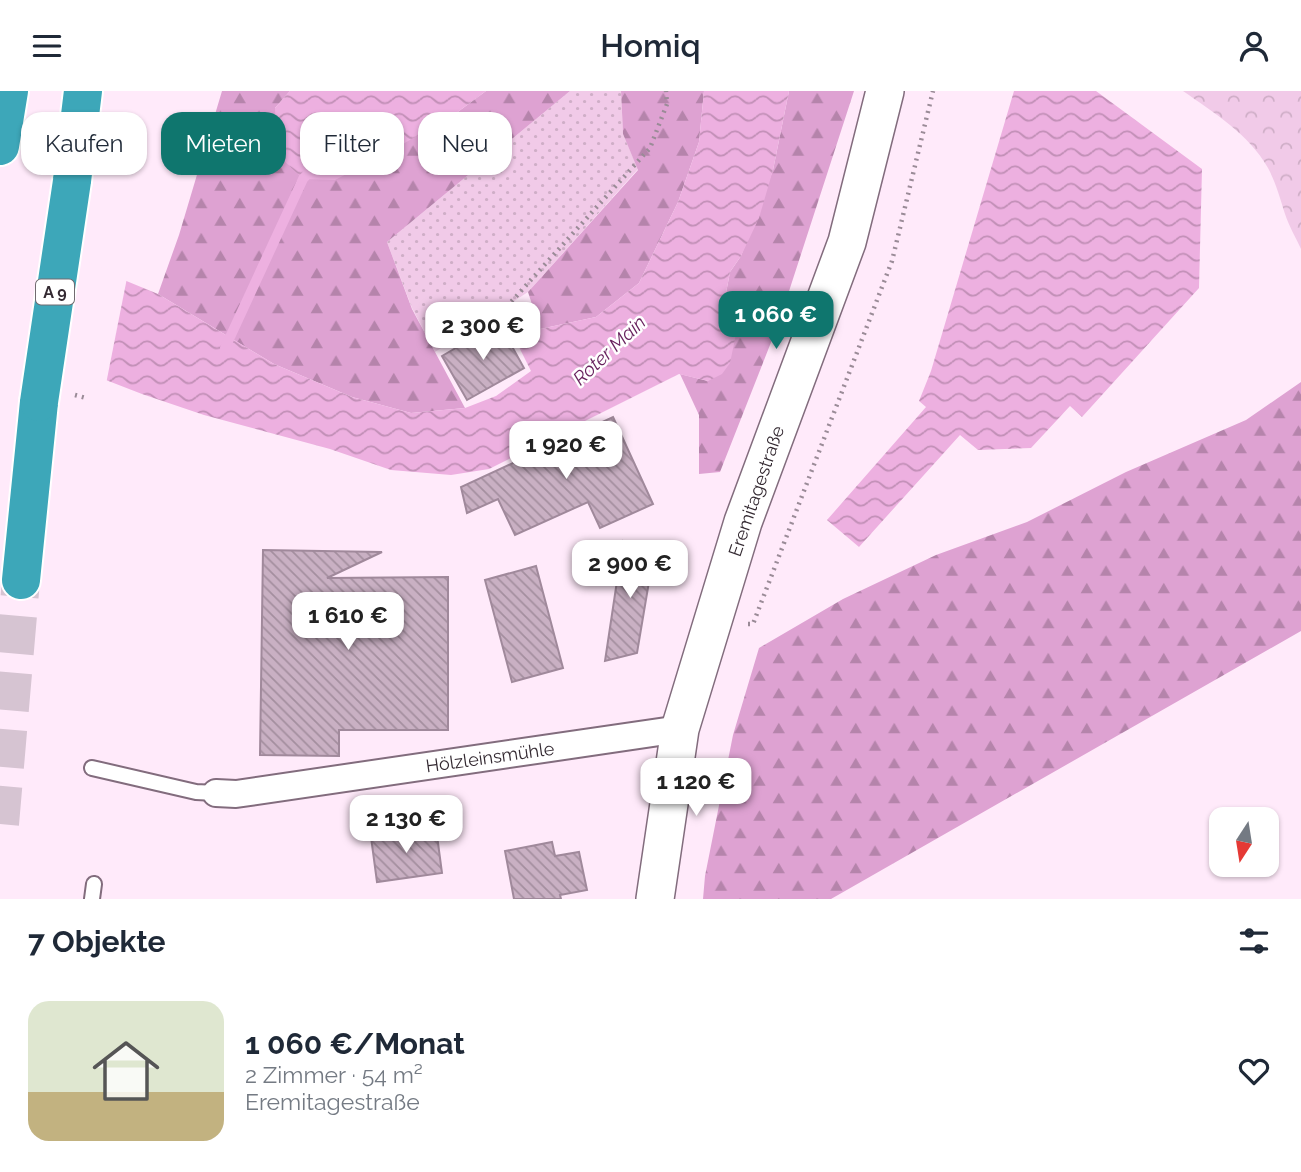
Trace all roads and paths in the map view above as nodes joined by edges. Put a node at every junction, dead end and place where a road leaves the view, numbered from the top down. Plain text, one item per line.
1 (9, 91) edge
2 (83, 91) edge
3 (666, 91) edge
4 (885, 91) edge
5 (933, 91) edge
6 (0, 146) edge
7 (502, 312) dead end
8 (21, 580) tunnel mouth
9 (753, 624) dead end
10 (680, 729) junction
11 (92, 768) dead end
12 (216, 793) joint
13 (94, 884) dead end
14 (92, 899) edge
15 (655, 899) edge

1 - 6 highway
2 - 8 highway, A 9, bridge
3 - 7 path
4 - 10 street, Eremitagestraße
5 - 9 path
10 - 12 street, Hölzleinsmühle
10 - 15 street, Eremitagestraße
11 - 12 lane
13 - 14 lane

